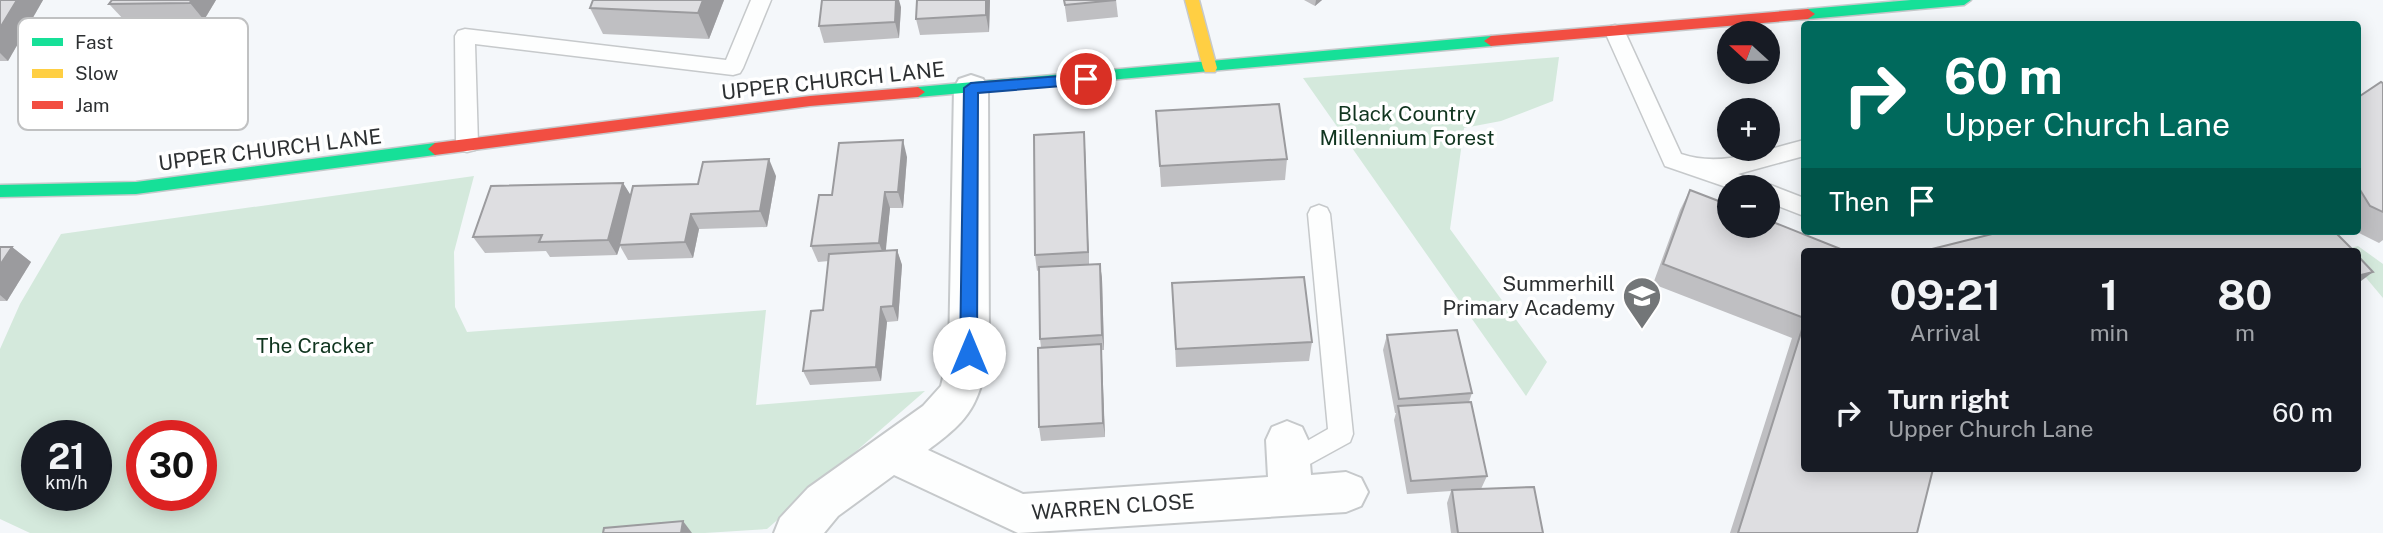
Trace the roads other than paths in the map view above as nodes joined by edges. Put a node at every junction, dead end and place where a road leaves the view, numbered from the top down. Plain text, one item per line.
1 (761, 0) edge
2 (1192, 0) edge
3 (1964, 0) edge
4 (1615, 32) junction
5 (1210, 68) junction
6 (971, 88) junction
7 (467, 145) junction
8 (1801, 149) edge
9 (1673, 160) junction
10 (1717, 175) edge
11 (0, 191) edge
12 (1780, 198) edge
13 (1801, 206) edge
14 (1319, 214) dead end
15 (893, 454) junction
16 (1289, 467) junction
17 (1346, 492) dead end
18 (796, 533) edge

1 - 7 lane
2 - 5 main road
3 - 4 main road, UPPER CHURCH LANE
4 - 5 main road, UPPER CHURCH LANE
4 - 9 lane
5 - 6 main road, UPPER CHURCH LANE
6 - 7 main road, UPPER CHURCH LANE
6 - 15 street
7 - 11 main road, UPPER CHURCH LANE
8 - 9 lane
9 - 10 lane
12 - 13 lane
14 - 16 lane
15 - 16 street, WARREN CLOSE
15 - 18 street
16 - 17 street, WARREN CLOSE

